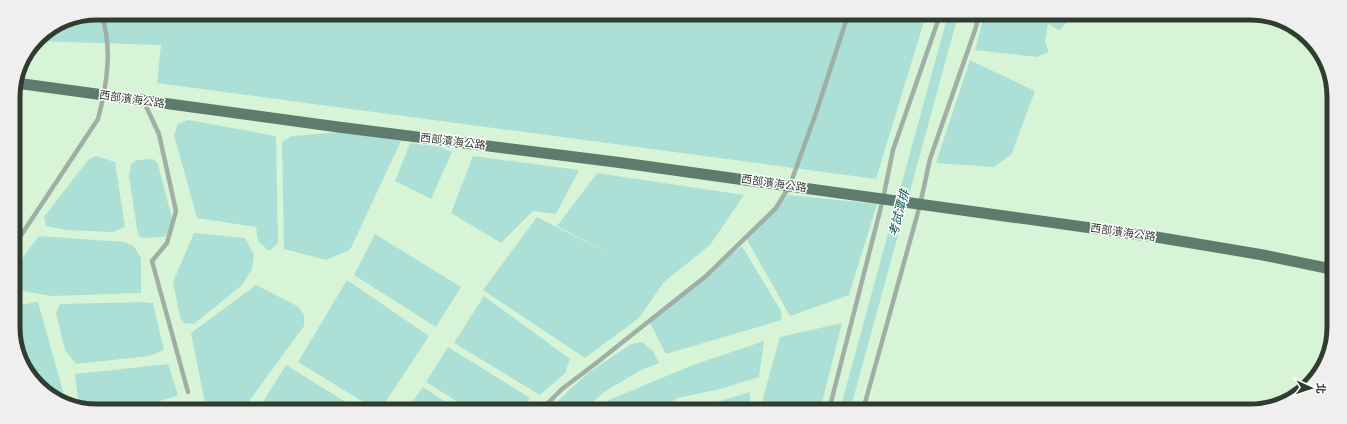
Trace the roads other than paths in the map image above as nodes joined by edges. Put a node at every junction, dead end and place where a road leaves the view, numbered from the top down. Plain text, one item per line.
1 (102, 20) edge
2 (846, 20) edge
3 (938, 20) edge
4 (978, 20) edge
5 (22, 84) edge
6 (104, 95) junction
7 (144, 100) junction
8 (790, 185) junction
9 (886, 200) junction
10 (917, 204) junction
11 (20, 237) edge
12 (1327, 268) edge
13 (188, 392) dead end
14 (547, 404) edge
15 (831, 404) edge
16 (865, 404) edge

1 - 6 lane
2 - 8 lane
3 - 9 lane
4 - 10 lane
5 - 6 main road, 西部濱海公路
6 - 7 main road, 西部濱海公路
6 - 11 lane
7 - 8 main road, 西部濱海公路
7 - 13 lane
8 - 9 main road, 西部濱海公路
8 - 14 lane
9 - 10 main road, 西部濱海公路
9 - 15 lane
10 - 12 main road, 西部濱海公路
10 - 16 lane

